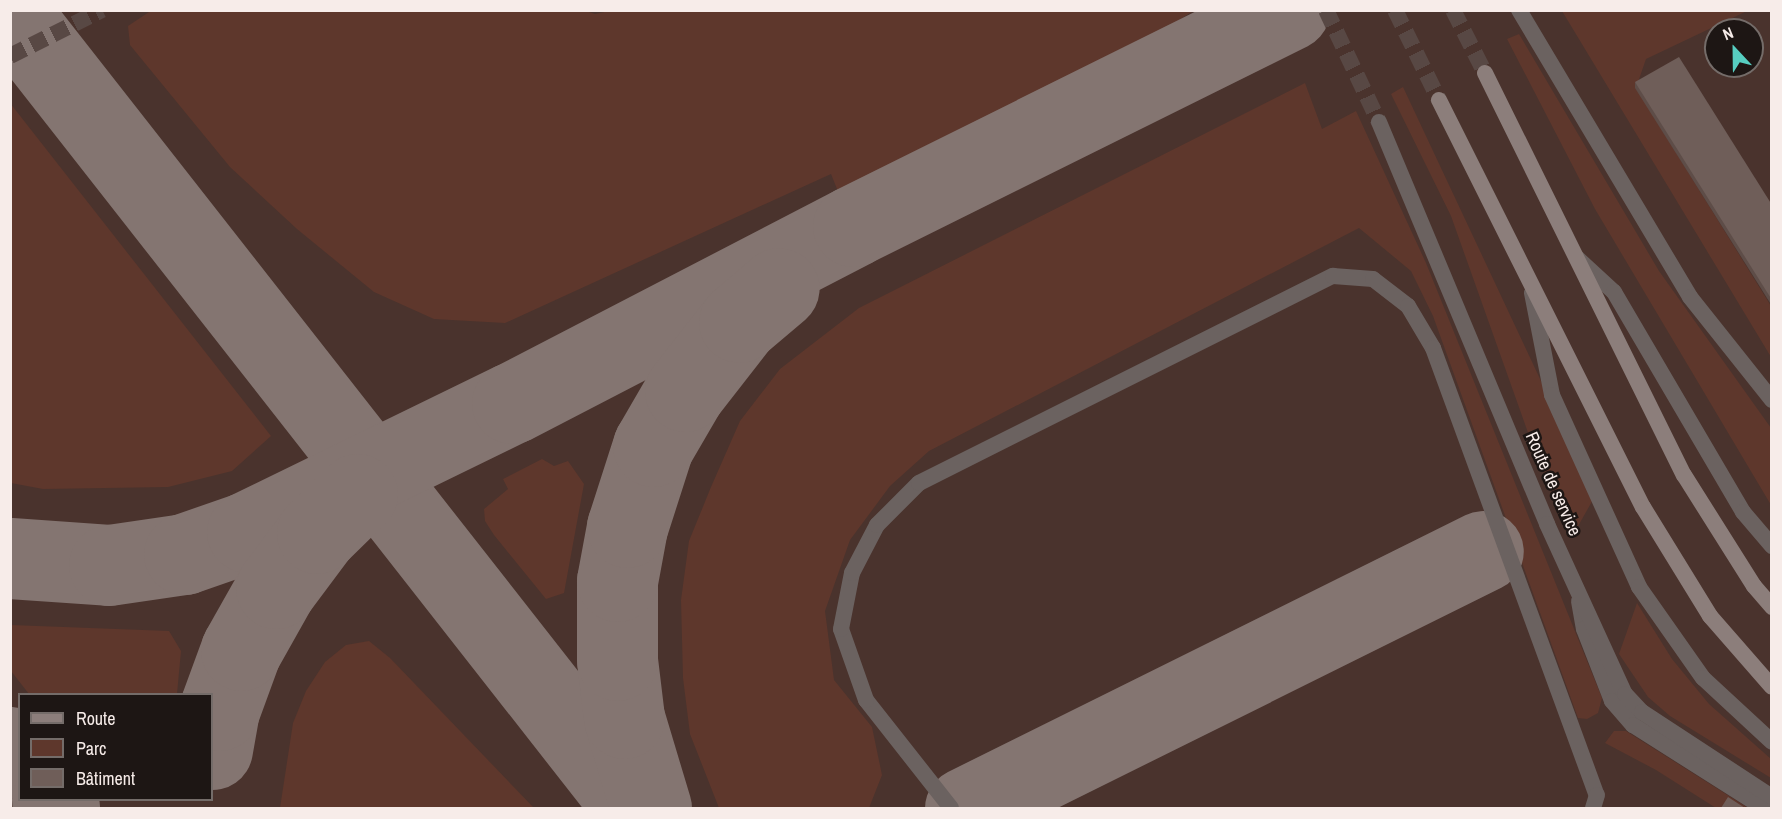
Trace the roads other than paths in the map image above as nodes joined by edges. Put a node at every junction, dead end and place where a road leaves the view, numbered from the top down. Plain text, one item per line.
1 (1519, 10) edge
2 (1485, 73) tunnel mouth
3 (1439, 100) tunnel mouth
4 (1378, 122) tunnel mouth
5 (1576, 258) junction
6 (1532, 293) junction
7 (1772, 400) edge
8 (1772, 546) edge
9 (1575, 579) junction
10 (1772, 607) edge
11 (1772, 687) edge
12 (1772, 742) edge
13 (1772, 797) edge
14 (951, 808) edge
15 (1593, 808) edge
16 (1764, 808) edge

1 - 7 street
2 - 5 main road
3 - 6 main road
4 - 9 street, Route de service
5 - 8 street
5 - 10 main road
6 - 11 main road
6 - 12 street
9 - 13 street, Route de service
9 - 16 street
14 - 15 street

